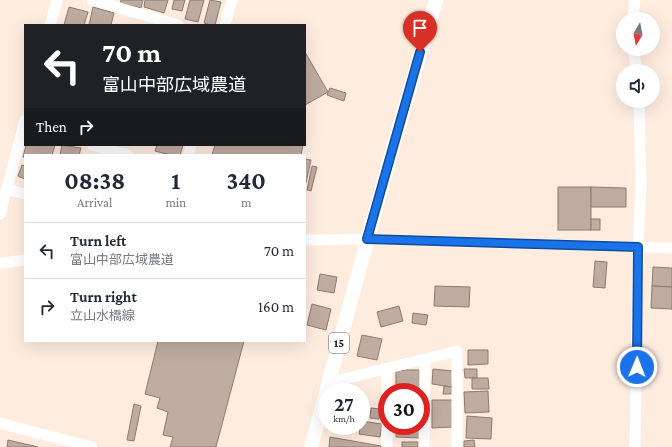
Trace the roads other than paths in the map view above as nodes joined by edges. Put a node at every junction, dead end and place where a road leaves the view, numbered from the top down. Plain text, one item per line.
1 (57, 0) edge
2 (92, 0) edge
3 (232, 0) edge
4 (436, 0) edge
5 (635, 0) edge
6 (634, 12) edge
7 (50, 24) edge
8 (175, 24) edge
9 (225, 24) edge
10 (639, 108) edge
11 (24, 124) edge
12 (96, 146) edge
13 (124, 154) edge
14 (7, 189) junction
15 (24, 194) edge
16 (0, 214) edge
17 (367, 239) junction
18 (306, 240) edge
19 (638, 247) junction
20 (672, 248) edge
21 (24, 260) edge
22 (0, 263) edge
23 (425, 359) junction
24 (386, 368) junction
25 (328, 383) joint
26 (318, 421) edge
27 (0, 423) edge
28 (53, 442) edge
29 (92, 447) edge
30 (311, 447) edge
31 (387, 447) edge
32 (424, 447) edge
33 (457, 447) edge
34 (635, 447) edge

1 - 7 street
2 - 8 street
3 - 9 street
4 - 17 main road, 15
5 - 6 street
10 - 19 street
11 - 14 street
12 - 13 street
14 - 15 street
14 - 16 street
17 - 18 street
17 - 19 street
17 - 25 main road, 15
19 - 20 street
19 - 34 street
21 - 22 street
23 - 24 street
23 - 32 street
23 - 33 street
24 - 25 street
24 - 31 street
26 - 30 main road, 15
27 - 28 street
28 - 29 street

